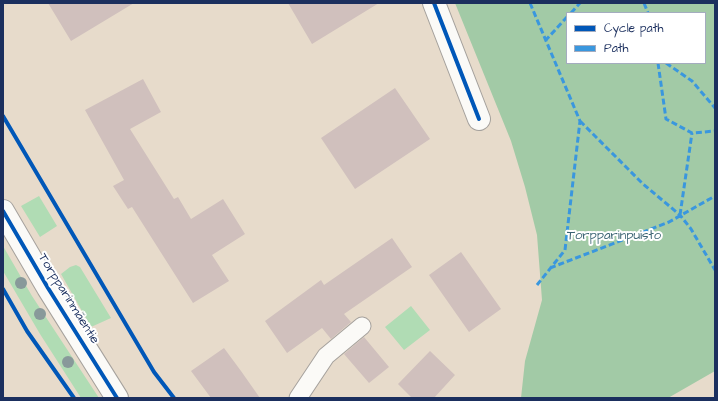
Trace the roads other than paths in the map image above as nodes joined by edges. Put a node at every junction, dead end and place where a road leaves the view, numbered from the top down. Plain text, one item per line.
1 (434, 3) edge
2 (479, 119) dead end
3 (3, 210) edge
4 (362, 326) dead end
5 (117, 398) edge
6 (298, 398) edge

1 - 2 street
3 - 5 street, Torpparinmäentie
4 - 6 lane

